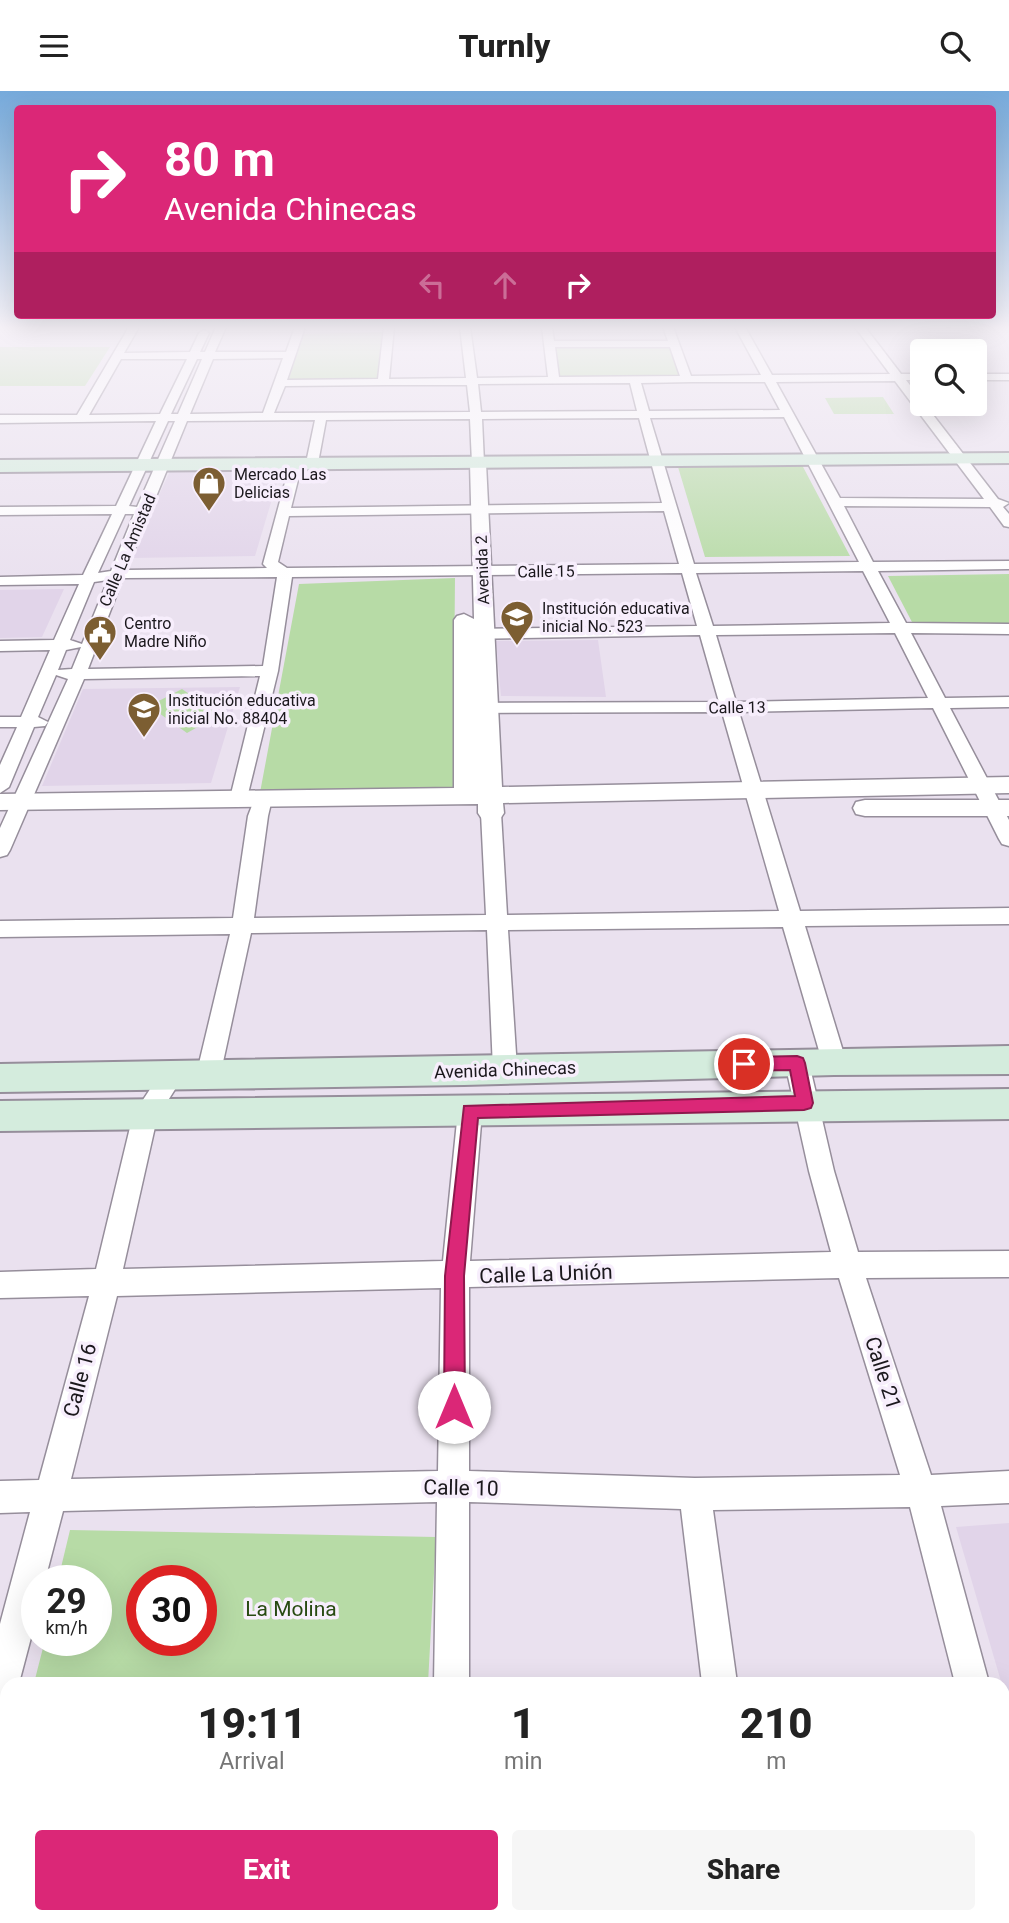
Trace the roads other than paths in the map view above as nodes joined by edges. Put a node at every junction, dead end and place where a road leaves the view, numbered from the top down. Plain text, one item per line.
1 (85, 412) edge
2 (167, 412) edge
3 (186, 412) edge
4 (269, 412) edge
5 (925, 412) edge
6 (787, 413) joint
7 (642, 414) junction
8 (476, 415) junction
9 (267, 417) junction
10 (321, 417) junction
11 (82, 418) junction
12 (164, 418) junction
13 (184, 418) junction
14 (0, 419) edge
15 (1009, 452) edge
16 (957, 455) junction
17 (655, 457) junction
18 (811, 457) junction
19 (0, 458) edge
20 (1009, 458) edge
21 (473, 460) junction
22 (142, 461) junction
23 (165, 461) junction
24 (307, 461) junction
25 (0, 466) edge
26 (835, 502) junction
27 (993, 503) junction
28 (1009, 503) edge
29 (670, 507) junction
30 (471, 509) junction
31 (0, 511) edge
32 (283, 512) junction
33 (141, 514) junction
34 (118, 515) junction
35 (0, 520) edge
36 (1009, 523) edge
37 (1009, 555) edge
38 (866, 563) junction
39 (686, 564) junction
40 (1009, 565) edge
41 (472, 567) junction
42 (278, 569) junction
43 (118, 570) junction
44 (0, 571) edge
45 (90, 575) junction
46 (0, 582) edge
47 (900, 628) junction
48 (1009, 629) edge
49 (707, 632) junction
50 (474, 634) junction
51 (87, 645) junction
52 (0, 646) edge
53 (62, 646) junction
54 (270, 671) junction
55 (50, 674) junction
56 (78, 674) junction
57 (1009, 702) edge
58 (939, 703) junction
59 (487, 707) junction
60 (729, 707) junction
61 (465, 708) junction
62 (58, 721) junction
63 (0, 722) edge
64 (27, 722) junction
65 (981, 785) junction
66 (1009, 785) edge
67 (0, 787) edge
68 (757, 800) junction
69 (482, 801) junction
70 (253, 805) junction
71 (1001, 808) edge
72 (10, 809) edge
73 (1009, 839) edge
74 (0, 850) edge
75 (1009, 916) edge
76 (792, 919) junction
77 (495, 923) junction
78 (242, 926) junction
79 (0, 929) edge
80 (1009, 1060) edge
81 (834, 1061) junction
82 (797, 1063) junction
83 (505, 1069) junction
84 (172, 1075) junction
85 (208, 1076) junction
86 (0, 1078) edge
87 (804, 1103) junction
88 (1009, 1104) edge
89 (470, 1111) junction
90 (145, 1115) junction
91 (0, 1116) edge
92 (1009, 1264) edge
93 (848, 1265) junction
94 (455, 1276) junction
95 (106, 1284) junction
96 (0, 1285) edge
97 (454, 1486) junction
98 (1009, 1487) edge
99 (921, 1491) junction
100 (695, 1495) junction
101 (49, 1496) junction
102 (0, 1497) edge
103 (3, 1677) edge
104 (452, 1677) edge
105 (719, 1677) edge
106 (970, 1677) edge

1 - 11 street
2 - 12 street, Calle La Amistad
3 - 13 street, Calle La Amistad
4 - 9 street
5 - 16 street
6 - 7 street
6 - 18 street
7 - 8 street
7 - 17 street
8 - 10 street
8 - 21 street, Avenida 2
9 - 10 street
9 - 13 street
10 - 24 street
11 - 12 street
11 - 14 street
12 - 13 street
12 - 22 street, Calle La Amistad
13 - 23 street, Calle La Amistad
15 - 16 main road
16 - 18 main road
16 - 20 main road
16 - 27 street
17 - 18 main road
17 - 21 main road
17 - 29 street
18 - 26 street
19 - 22 main road
21 - 24 main road
21 - 30 street, Avenida 2
22 - 23 main road
22 - 25 main road
22 - 34 street, Calle La Amistad
23 - 24 main road
23 - 33 street, Calle La Amistad
24 - 32 street
26 - 27 street
26 - 38 street
27 - 28 street
27 - 36 street
29 - 30 street
29 - 39 street
30 - 32 street
30 - 41 street, Avenida 2
31 - 34 street
32 - 42 street
33 - 34 street
33 - 43 street, Calle La Amistad
34 - 35 street
34 - 45 street, Calle La Amistad
37 - 38 street
38 - 39 street, Calle 15
38 - 40 street, Calle 15
38 - 47 street
39 - 41 street, Calle 15
39 - 49 street
41 - 42 street, Calle 15
41 - 50 street, Avenida 2
42 - 43 street, Calle 15
42 - 54 street
43 - 45 street, Calle 15
43 - 51 street, Calle La Amistad
44 - 45 street
45 - 46 street, Calle 15
45 - 53 street, Calle La Amistad
47 - 48 street
47 - 49 street
47 - 58 street
49 - 50 street
49 - 60 street
50 - 59 street, Avenida 2
50 - 61 street, Avenida 2
51 - 53 street
51 - 56 street, Calle La Amistad
52 - 53 street
53 - 55 street, Calle La Amistad
54 - 56 street
54 - 70 street
55 - 56 street
55 - 64 street, Calle La Amistad
56 - 62 street, Calle La Amistad
57 - 58 street, Calle 13
58 - 60 street, Calle 13
58 - 65 street
59 - 60 street, Calle 13
59 - 61 street, Calle 13
59 - 69 street, Avenida 2
60 - 68 street
61 - 69 street, Avenida 2
62 - 64 street
62 - 72 street, Calle La Amistad
63 - 64 street
64 - 67 street, Calle La Amistad
65 - 66 street
65 - 68 street
65 - 71 street
68 - 69 street
68 - 71 street
68 - 76 street
69 - 70 street
69 - 77 street
70 - 72 street
70 - 78 street
71 - 73 street
72 - 74 street, Calle La Amistad
75 - 76 street
76 - 77 street
76 - 81 street
77 - 78 street
77 - 83 street
78 - 79 street
78 - 85 street
80 - 81 main road, Avenida Chinecas
81 - 82 main road, Avenida Chinecas
82 - 83 main road, Avenida Chinecas
82 - 87 street, Calle 21
83 - 85 main road, Avenida Chinecas
84 - 85 main road, Avenida Chinecas
84 - 86 main road, Avenida Chinecas
84 - 90 street, Calle 16
87 - 88 main road
87 - 89 main road
87 - 93 street, Calle 21
89 - 90 main road
89 - 94 street
90 - 91 main road
90 - 95 street, Calle 16
92 - 93 street, Calle La Unión
93 - 94 street, Calle La Unión
93 - 99 street, Calle 21
94 - 95 street, Calle La Unión
94 - 97 street
95 - 96 street, Calle La Unión
95 - 101 street, Calle 16
97 - 100 street, Calle 10
97 - 101 street, Calle 10
97 - 104 street
98 - 99 street, Calle 10
99 - 100 street, Calle 10
99 - 106 street, Calle 21
100 - 105 street
101 - 102 street, Calle 10
101 - 103 street, Calle 16

